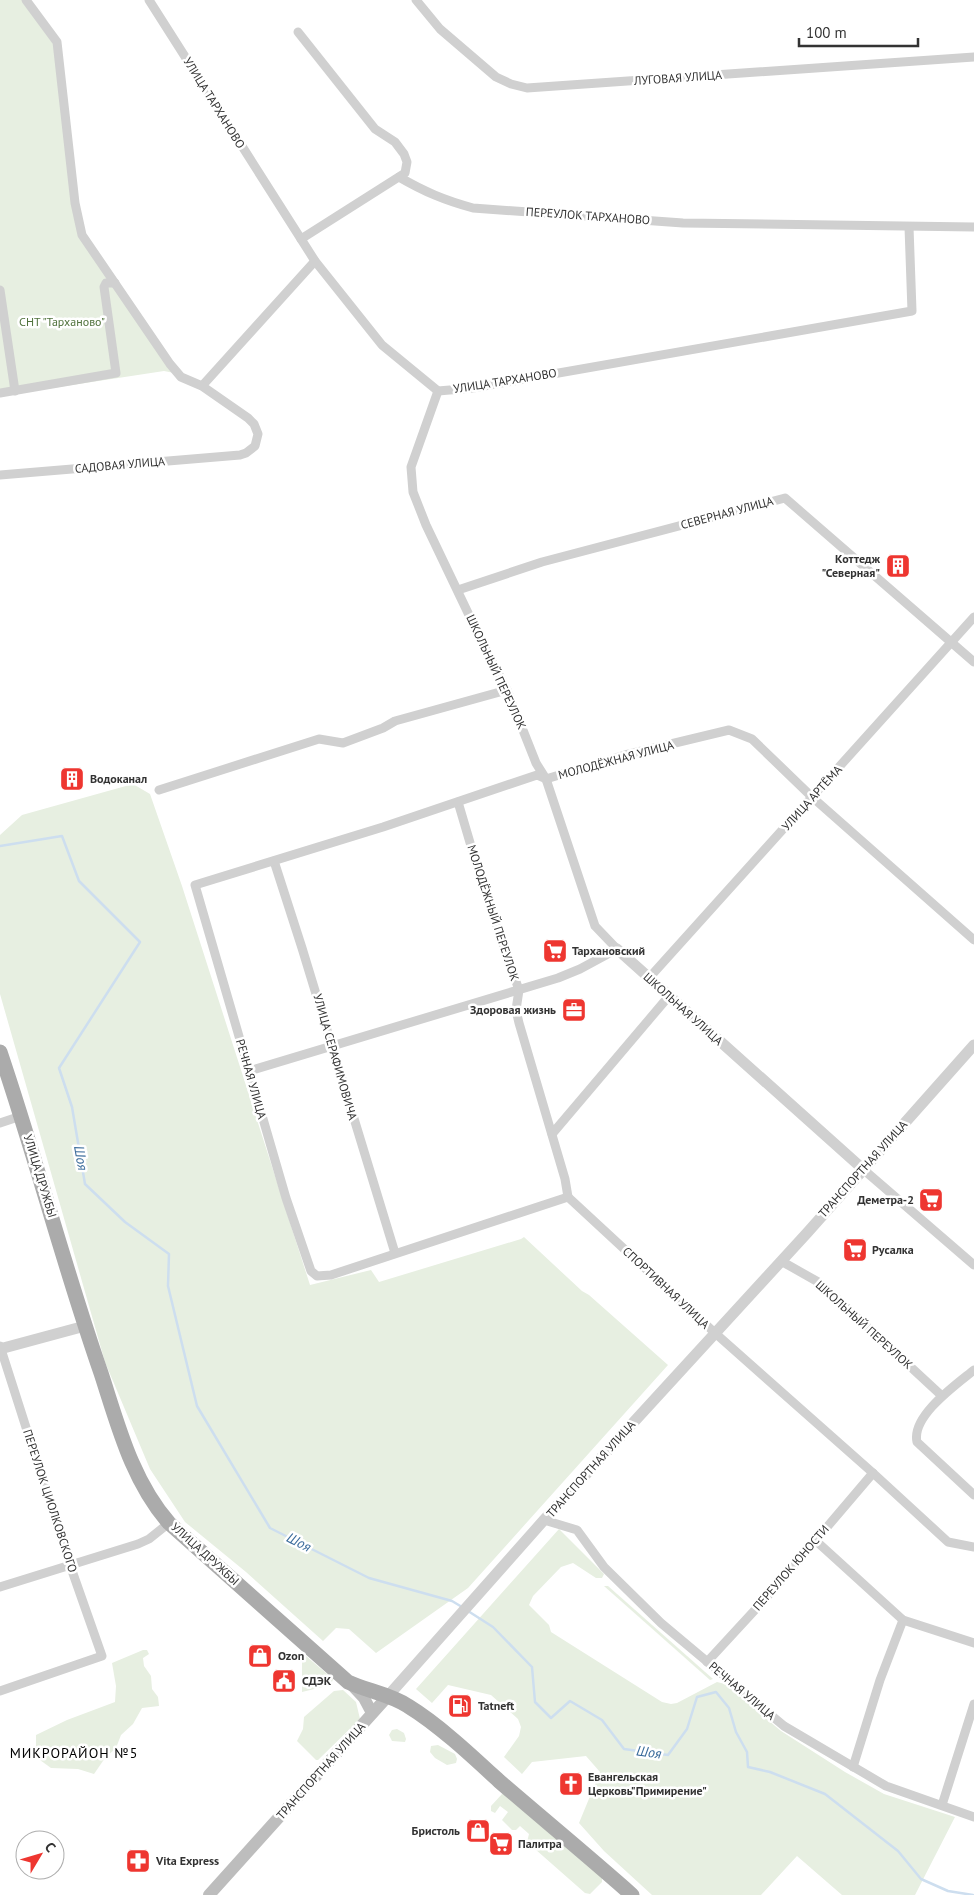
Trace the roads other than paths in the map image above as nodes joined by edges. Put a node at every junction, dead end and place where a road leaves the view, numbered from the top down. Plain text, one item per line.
1 (26, 0) edge
2 (149, 0) edge
3 (416, 0) edge
4 (298, 32) dead end
5 (974, 57) edge
6 (399, 177) junction
7 (909, 227) junction
8 (974, 228) edge
9 (301, 239) junction
10 (315, 260) junction
11 (115, 283) junction
12 (0, 290) edge
13 (202, 386) junction
14 (15, 391) junction
15 (438, 391) junction
16 (0, 392) edge
17 (0, 475) edge
18 (458, 590) junction
19 (974, 617) edge
20 (951, 642) junction
21 (974, 662) edge
22 (507, 690) junction
23 (546, 779) junction
24 (159, 790) dead end
25 (812, 797) junction
26 (458, 802) junction
27 (274, 861) junction
28 (195, 885) joint
29 (974, 940) edge
30 (617, 949) junction
31 (649, 978) junction
32 (519, 990) junction
33 (669, 996) junction
34 (332, 1045) junction
35 (974, 1045) edge
36 (0, 1052) edge
37 (249, 1071) junction
38 (21, 1116) junction
39 (0, 1123) edge
40 (552, 1134) junction
41 (864, 1170) junction
42 (568, 1198) junction
43 (395, 1253) junction
44 (780, 1261) junction
45 (974, 1265) edge
46 (85, 1326) junction
47 (715, 1333) junction
48 (0, 1348) edge
49 (974, 1370) edge
50 (942, 1396) junction
51 (874, 1472) junction
52 (974, 1495) edge
53 (544, 1520) junction
54 (169, 1523) junction
55 (815, 1540) junction
56 (974, 1547) edge
57 (70, 1565) junction
58 (0, 1587) edge
59 (903, 1620) junction
60 (974, 1643) edge
61 (707, 1662) junction
62 (348, 1682) junction
63 (0, 1691) edge
64 (388, 1696) junction
65 (974, 1704) edge
66 (372, 1713) junction
67 (853, 1767) junction
68 (942, 1805) junction
69 (974, 1817) edge
70 (209, 1895) edge
71 (632, 1895) edge

1 - 11 street
2 - 9 street, УЛИЦА ТАРХАНОВО
3 - 5 street, ЛУГОВАЯ УЛИЦА
4 - 6 street
6 - 7 street, ПЕРЕУЛОК ТАРХАНОВО
6 - 9 street
7 - 8 street, ПЕРЕУЛОК ТАРХАНОВО
7 - 15 street, УЛИЦА ТАРХАНОВО
9 - 10 street, УЛИЦА ТАРХАНОВО
10 - 13 street
10 - 15 street, УЛИЦА ТАРХАНОВО
11 - 13 street
11 - 14 street
12 - 14 street
13 - 17 street, САДОВАЯ УЛИЦА
14 - 16 street
15 - 18 street, ШКОЛЬНЫЙ ПЕРЕУЛОК
18 - 20 street, СЕВЕРНАЯ УЛИЦА
18 - 22 street, ШКОЛЬНЫЙ ПЕРЕУЛОК
19 - 20 street, УЛИЦА АРТЁМА
20 - 21 street, СЕВЕРНАЯ УЛИЦА
20 - 25 street, УЛИЦА АРТЁМА
22 - 23 street, ШКОЛЬНЫЙ ПЕРЕУЛОК
22 - 24 street
23 - 25 street, МОЛОДЁЖНАЯ УЛИЦА
23 - 26 street, МОЛОДЁЖНАЯ УЛИЦА
23 - 30 street, ШКОЛЬНЫЙ ПЕРЕУЛОК
25 - 29 street, МОЛОДЁЖНАЯ УЛИЦА
25 - 31 street, УЛИЦА АРТЁМА
26 - 27 street, МОЛОДЁЖНАЯ УЛИЦА
26 - 32 street, МОЛОДЁЖНЫЙ ПЕРЕУЛОК
27 - 28 street, МОЛОДЁЖНАЯ УЛИЦА
27 - 34 street, УЛИЦА СЕРАФИМОВИЧА
28 - 37 street, РЕЧНАЯ УЛИЦА
30 - 31 street, ШКОЛЬНАЯ УЛИЦА
30 - 32 street
31 - 33 street, ШКОЛЬНАЯ УЛИЦА
32 - 34 street
32 - 40 street, МОЛОДЁЖНЫЙ ПЕРЕУЛОК
33 - 40 street
33 - 41 street, ШКОЛЬНАЯ УЛИЦА
34 - 37 street
34 - 43 street, УЛИЦА СЕРАФИМОВИЧА
35 - 41 street, ТРАНСПОРТНАЯ УЛИЦА
36 - 38 main road, УЛИЦА ДРУЖБЫ
37 - 43 street, РЕЧНАЯ УЛИЦА
38 - 39 street
38 - 46 main road, УЛИЦА ДРУЖБЫ
40 - 42 street, МОЛОДЁЖНЫЙ ПЕРЕУЛОК
41 - 44 street, ТРАНСПОРТНАЯ УЛИЦА
41 - 45 street, ШКОЛЬНАЯ УЛИЦА
42 - 43 street
42 - 47 street, СПОРТИВНАЯ УЛИЦА
44 - 47 street, ТРАНСПОРТНАЯ УЛИЦА
44 - 50 street, ШКОЛЬНЫЙ ПЕРЕУЛОК
46 - 48 street
46 - 54 main road, УЛИЦА ДРУЖБЫ
47 - 51 street, СПОРТИВНАЯ УЛИЦА
47 - 53 street, ТРАНСПОРТНАЯ УЛИЦА
48 - 57 street, ПЕРЕУЛОК ЦИОЛКОВСКОГО
49 - 50 street
50 - 52 street
51 - 55 street, ПЕРЕУЛОК ЮНОСТИ
51 - 56 street, СПОРТИВНАЯ УЛИЦА
53 - 61 street, РЕЧНАЯ УЛИЦА
53 - 64 street, ТРАНСПОРТНАЯ УЛИЦА
54 - 57 street
54 - 62 main road, УЛИЦА ДРУЖБЫ
55 - 59 street
55 - 61 street, ПЕРЕУЛОК ЮНОСТИ
57 - 58 street
57 - 63 street, ПЕРЕУЛОК ЦИОЛКОВСКОГО
59 - 60 street
59 - 67 street
61 - 67 street, РЕЧНАЯ УЛИЦА
62 - 64 main road, УЛИЦА ДРУЖБЫ
62 - 66 main road
64 - 66 main road, ТРАНСПОРТНАЯ УЛИЦА
64 - 71 main road, УЛИЦА ДРУЖБЫ
65 - 68 street
66 - 70 main road, ТРАНСПОРТНАЯ УЛИЦА
67 - 68 street, РЕЧНАЯ УЛИЦА
68 - 69 street, РЕЧНАЯ УЛИЦА

